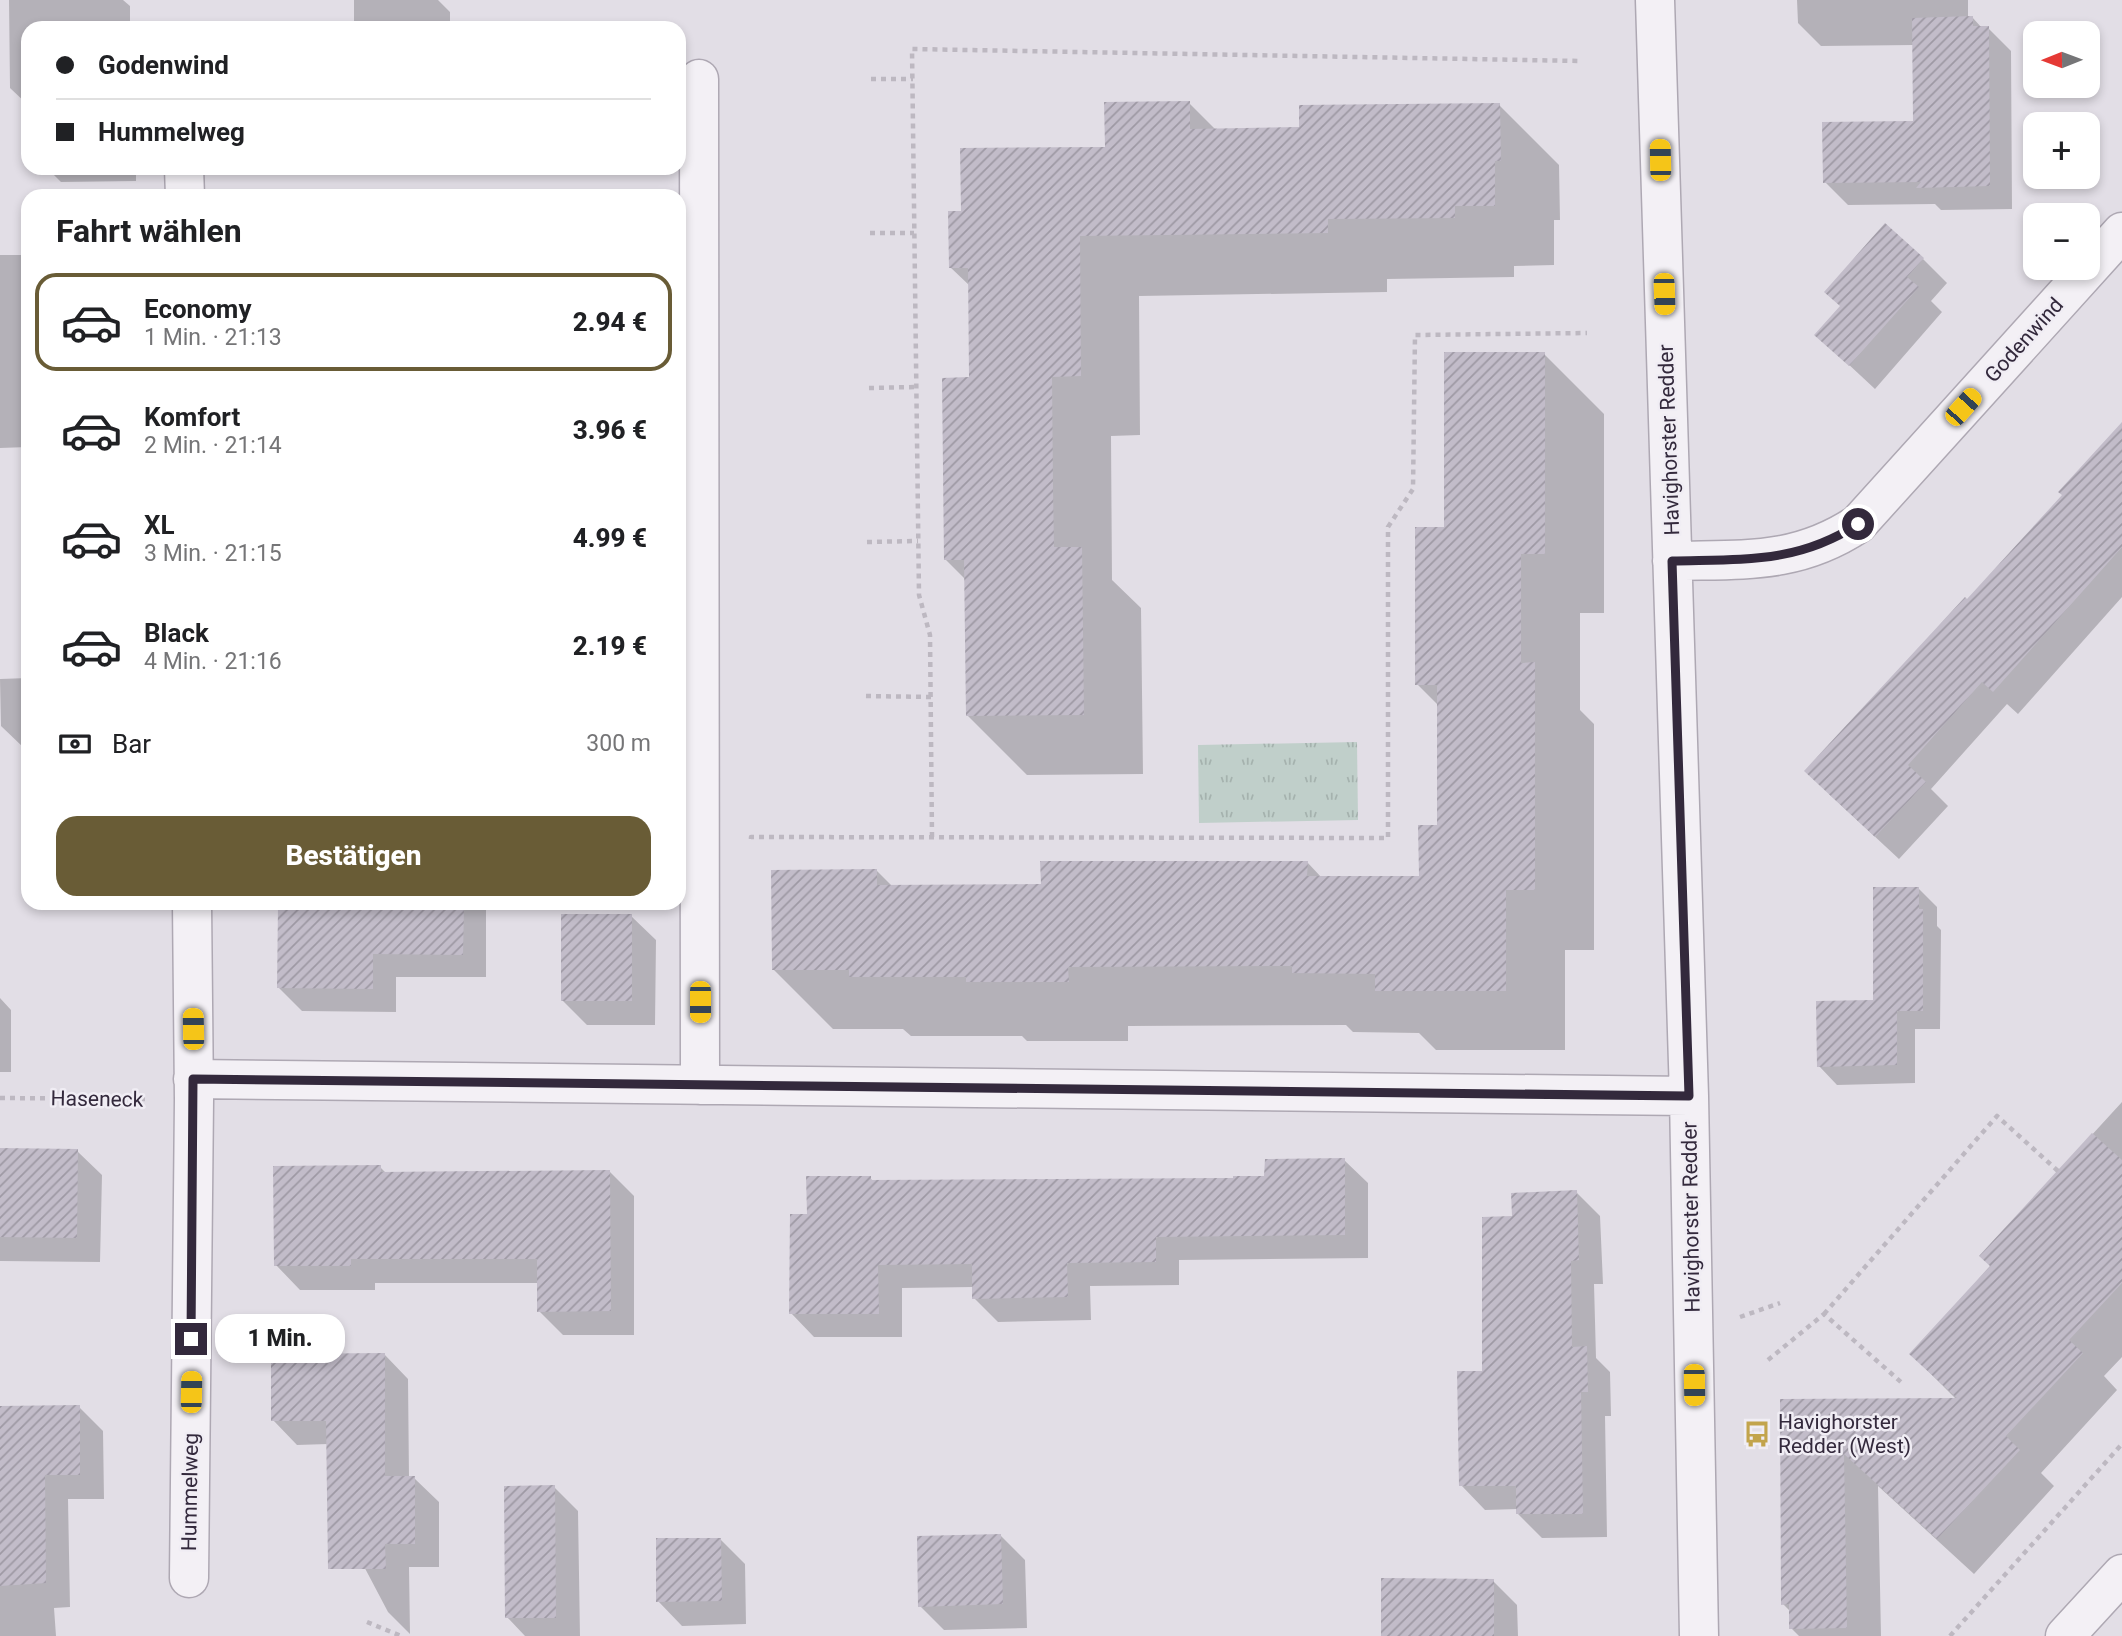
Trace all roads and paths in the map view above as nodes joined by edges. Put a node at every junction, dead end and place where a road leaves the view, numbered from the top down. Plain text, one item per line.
1 (1655, 0) edge
2 (1581, 61) dead end
3 (699, 79) dead end
4 (871, 79) dead end
5 (913, 79) junction
6 (2122, 232) edge
7 (870, 233) dead end
8 (914, 233) junction
9 (1587, 333) dead end
10 (916, 387) junction
11 (869, 388) dead end
12 (918, 541) junction
13 (867, 542) dead end
14 (1672, 561) junction
15 (866, 696) dead end
16 (931, 697) junction
17 (932, 837) junction
18 (751, 851) dead end
19 (192, 910) edge
20 (700, 1085) junction
21 (194, 1089) junction
22 (1689, 1096) junction
23 (0, 1098) edge
24 (2058, 1171) dead end
25 (1824, 1314) junction
26 (1768, 1360) dead end
27 (1902, 1383) dead end
28 (2122, 1444) edge
29 (2122, 1574) edge
30 (189, 1578) dead end
31 (367, 1622) dead end
32 (401, 1636) edge
33 (1699, 1636) edge
34 (1950, 1636) edge
35 (2065, 1636) edge

1 - 14 street, Havighorster Redder
2 - 5 path
3 - 20 street
4 - 5 path
5 - 8 path
6 - 14 street, Godenwind
7 - 8 path
8 - 10 path
9 - 17 path
10 - 11 path
10 - 12 path
12 - 13 path
12 - 16 path
14 - 22 street, Havighorster Redder
15 - 16 path
16 - 17 path
17 - 18 path
19 - 21 street, Hummelweg
20 - 21 street
20 - 22 street
21 - 23 path, Haseneck
21 - 30 street, Hummelweg
22 - 33 street, Havighorster Redder
24 - 25 path
25 - 26 path
25 - 27 path
28 - 34 path
29 - 35 street
31 - 32 path

